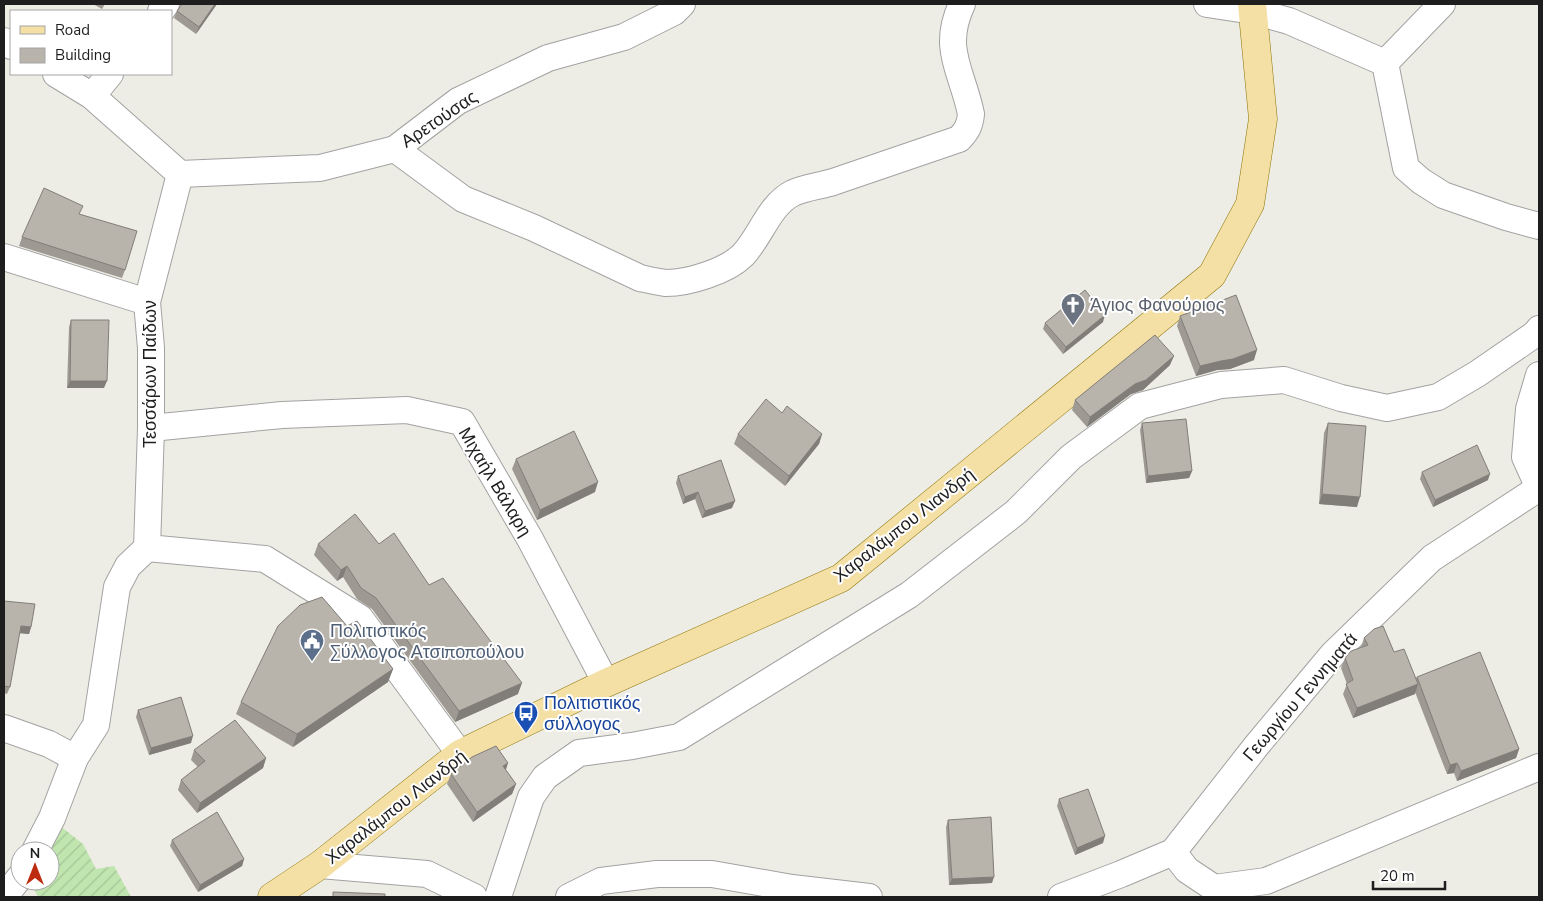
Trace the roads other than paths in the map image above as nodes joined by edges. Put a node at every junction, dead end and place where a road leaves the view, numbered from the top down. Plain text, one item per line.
1 (682, 4) edge
2 (962, 4) edge
3 (1207, 4) edge
4 (1442, 4) edge
5 (1252, 7) edge
6 (1385, 63) junction
7 (58, 75) edge
8 (109, 75) edge
9 (92, 96) junction
10 (395, 149) junction
11 (180, 174) junction
12 (1539, 226) edge
13 (4, 257) edge
14 (147, 302) junction
15 (1538, 336) edge
16 (1539, 375) edge
17 (151, 428) junction
18 (1539, 488) edge
19 (147, 548) junction
20 (606, 683) junction
21 (4, 728) edge
22 (460, 754) junction
23 (75, 758) junction
24 (1539, 767) edge
25 (40, 841) edge
26 (1172, 852) junction
27 (320, 865) junction
28 (272, 897) edge
29 (474, 897) edge
30 (498, 897) edge
31 (569, 897) edge
32 (869, 897) edge
33 (1061, 897) edge

1 - 10 street, Αρετούσας
2 - 10 street
3 - 5 street
4 - 6 street
5 - 6 street
5 - 20 main road, Χαραλάμπου Λιανδρή
6 - 12 street
7 - 9 street
8 - 9 street
9 - 11 street
10 - 11 street, Αρετούσας
11 - 14 street, Τεσσάρων Παίδων
13 - 14 street
14 - 17 street, Τεσσάρων Παίδων
15 - 30 street
16 - 18 street
17 - 19 street, Τεσσάρων Παίδων
17 - 20 street, Μιχαήλ Βάλαρη
18 - 26 street, Γεωργίου Γεννηματά
19 - 22 street
19 - 23 street
20 - 22 main road, Χαραλάμπου Λιανδρή
21 - 23 street
22 - 27 main road, Χαραλάμπου Λιανδρή
23 - 25 street
24 - 26 street
26 - 33 street, Γεωργίου Γεννηματά
27 - 28 main road, Χαραλάμπου Λιανδρή
27 - 29 street
31 - 32 street

